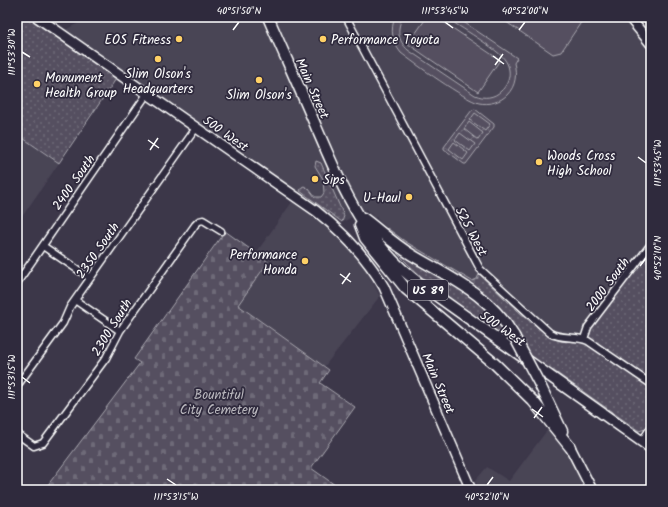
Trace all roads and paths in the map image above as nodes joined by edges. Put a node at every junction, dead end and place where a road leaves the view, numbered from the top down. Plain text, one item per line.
1 (37, 17) edge
2 (268, 17) edge
3 (346, 17) edge
4 (629, 17) edge
5 (651, 44) edge
6 (147, 94) junction
7 (196, 128) junction
8 (356, 213) junction
9 (221, 231) dead end
10 (651, 244) edge
11 (43, 246) junction
12 (90, 278) junction
13 (17, 283) edge
14 (384, 287) joint
15 (75, 300) junction
16 (120, 331) junction
17 (584, 339) junction
18 (651, 384) edge
19 (17, 386) edge
20 (651, 430) edge
21 (17, 434) edge
22 (647, 445) edge
23 (570, 447) junction
24 (471, 490) edge
25 (592, 490) edge

1 - 6 street, 500 West
2 - 8 main road, Main Street / US 89
3 - 17 street, 525 West
4 - 5 street
6 - 7 street, 500 West
6 - 11 street, 2400 South
7 - 12 street, 2350 South
7 - 14 street, 500 West
8 - 22 main road, 500 West / US 89
8 - 23 main road
8 - 23 main road, bridge
9 - 16 street, 2300 South
10 - 17 street, 2000 South
11 - 12 street
11 - 13 street, 2400 South
12 - 15 street, 2350 South
14 - 24 street, Main Street
15 - 16 street
15 - 19 street, 2350 South
16 - 21 street, 2300 South
17 - 18 street, 525 West
20 - 22 street
23 - 25 street

